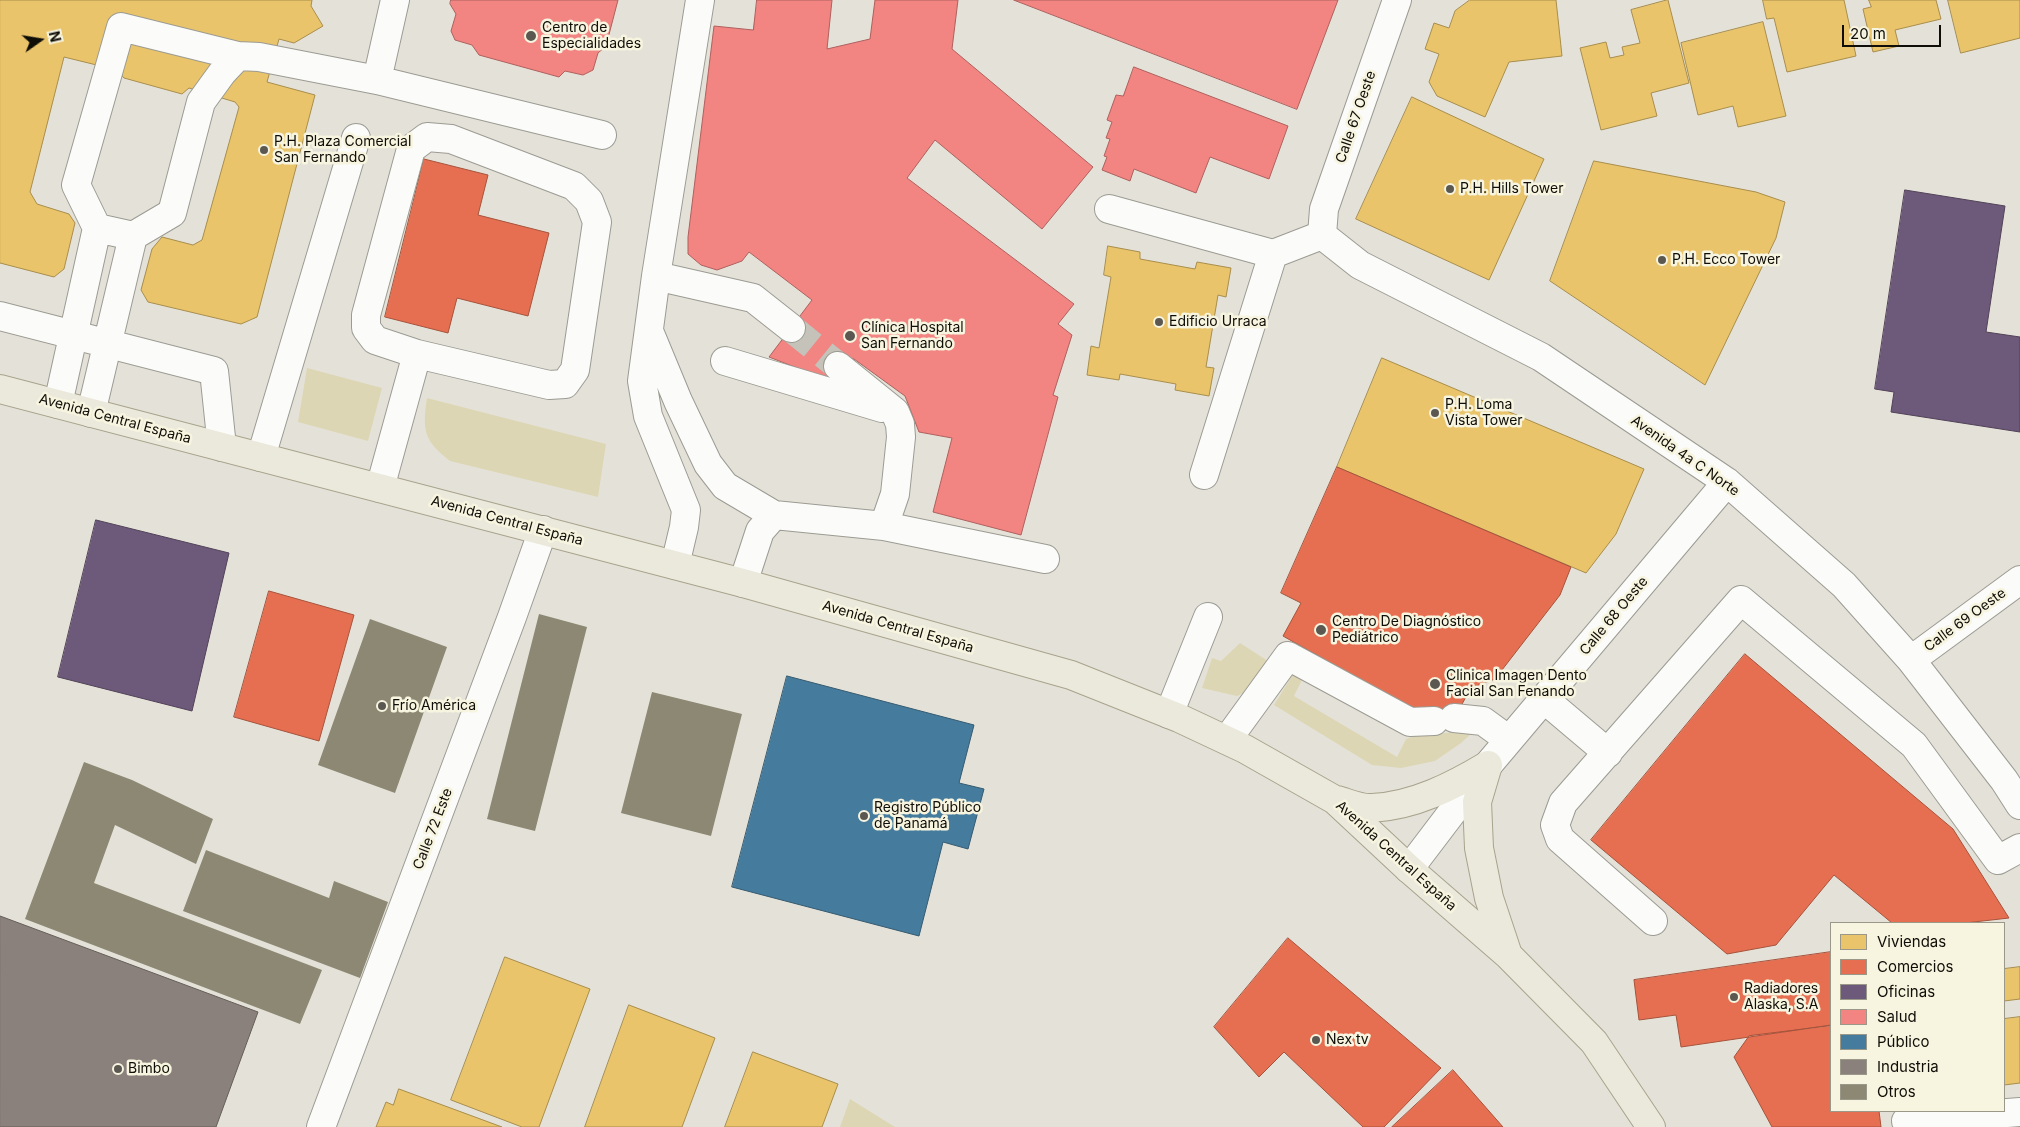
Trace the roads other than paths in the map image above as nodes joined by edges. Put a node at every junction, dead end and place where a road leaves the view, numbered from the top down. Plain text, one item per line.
1 (396, 0) edge
2 (700, 0) edge
3 (1397, 0) edge
4 (238, 56) junction
5 (377, 80) junction
6 (602, 135) dead end
7 (356, 138) dead end
8 (1109, 209) dead end
9 (98, 228) junction
10 (1322, 235) junction
11 (132, 236) junction
12 (1273, 254) junction
13 (656, 276) junction
14 (0, 316) edge
15 (791, 328) tunnel mouth
16 (649, 330) junction
17 (73, 336) junction
18 (106, 344) junction
19 (417, 354) junction
20 (725, 361) dead end
21 (838, 366) tunnel mouth
22 (0, 389) edge
23 (58, 404) junction
24 (895, 412) junction
25 (91, 413) junction
26 (222, 447) junction
27 (260, 457) junction
28 (1204, 475) dead end
29 (1727, 482) junction
30 (380, 488) junction
31 (774, 515) junction
32 (884, 526) junction
33 (543, 530) junction
34 (1046, 559) dead end
35 (675, 565) junction
36 (2020, 580) edge
37 (743, 583) junction
38 (1208, 617) dead end
39 (1910, 660) junction
40 (1544, 699) junction
41 (1170, 714) junction
42 (1227, 740) junction
43 (1510, 740) junction
44 (1608, 753) junction
45 (1488, 765) junction
46 (1336, 800) junction
47 (2020, 804) edge
48 (2020, 848) edge
49 (1409, 869) junction
50 (1653, 920) dead end
51 (1508, 955) junction
52 (2020, 1112) edge
53 (1906, 1121) dead end
54 (321, 1127) edge
55 (1651, 1127) edge

1 - 5 street
2 - 13 street
3 - 10 street, Calle 67 Oeste
4 - 5 street
4 - 9 street
4 - 11 street
5 - 6 street
7 - 27 street
8 - 12 street
9 - 11 street
9 - 17 street
10 - 12 street
10 - 29 street, Avenida 4a C Norte
11 - 18 street
12 - 28 street
13 - 15 street
13 - 16 street
14 - 17 street
16 - 31 street
16 - 35 street
17 - 18 street
17 - 23 street
18 - 25 street
18 - 26 street
19 - 19 street
19 - 30 street
20 - 24 street
21 - 24 street
22 - 23 main road, Avenida Central España
23 - 25 main road, Avenida Central España
24 - 32 street
25 - 26 main road, Avenida Central España
26 - 27 main road, Avenida Central España
27 - 30 main road, Avenida Central España
29 - 39 street, Avenida 4a C Norte
29 - 40 street, Calle 68 Oeste
30 - 33 main road, Avenida Central España
31 - 32 street
31 - 37 street
32 - 34 street
33 - 35 main road, Avenida Central España
33 - 54 street, Calle 72 Este
35 - 37 main road, Avenida Central España
36 - 39 street, Calle 69 Oeste
37 - 41 main road, Avenida Central España
38 - 41 street
39 - 47 street, Avenida 4a C Norte
40 - 43 street, Calle 68 Oeste
40 - 44 street
41 - 42 main road, Avenida Central España
42 - 43 street
42 - 46 main road, Avenida Central España
43 - 45 street, Calle 68 Oeste
44 - 48 street
44 - 50 street
45 - 46 main road
45 - 49 street, Calle 68 Oeste
45 - 51 main road
46 - 49 main road, Avenida Central España
49 - 51 main road, Avenida Central España
51 - 55 main road, Avenida Central España
52 - 53 street

